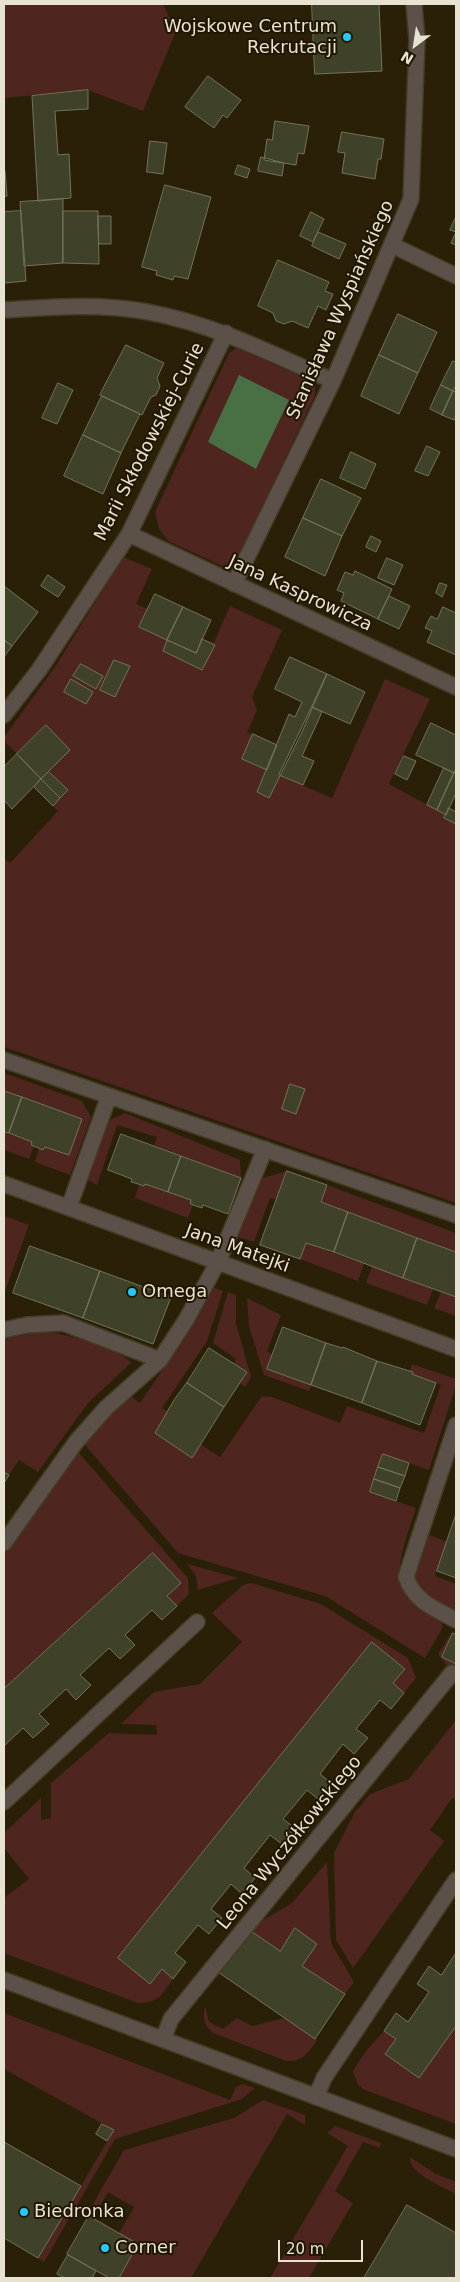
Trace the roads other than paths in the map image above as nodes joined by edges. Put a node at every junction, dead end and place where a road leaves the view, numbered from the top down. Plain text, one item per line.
1 (414, 4) edge
2 (392, 245) junction
3 (456, 276) edge
4 (4, 310) edge
5 (226, 333) junction
6 (333, 381) junction
7 (129, 534) junction
8 (234, 584) junction
9 (456, 687) edge
10 (4, 714) edge
11 (4, 1060) edge
12 (109, 1096) junction
13 (265, 1150) junction
14 (4, 1184) edge
15 (69, 1207) junction
16 (456, 1215) edge
17 (218, 1262) junction
18 (4, 1330) edge
19 (456, 1349) edge
20 (160, 1360) junction
21 (456, 1425) edge
22 (4, 1543) edge
23 (456, 1620) edge
24 (197, 1622) dead end
25 (452, 1673) dead end
26 (4, 1802) edge
27 (456, 1880) edge
28 (4, 1980) edge
29 (163, 2039) junction
30 (316, 2097) junction
31 (456, 2149) edge

1 - 2 street, Stanisława Wyspiańskiego
2 - 3 street
2 - 6 street, Stanisława Wyspiańskiego
4 - 5 street
5 - 6 street
5 - 7 street, Marii Skłodowskiej-Curie
6 - 8 street, Stanisława Wyspiańskiego
7 - 8 street, Jana Kasprowicza
7 - 10 street, Marii Skłodowskiej-Curie
8 - 9 street, Jana Kasprowicza
11 - 12 street
12 - 13 street
12 - 15 street
13 - 16 street
13 - 17 street
14 - 15 street, Jana Matejki
15 - 17 street, Jana Matejki
17 - 19 street, Jana Matejki
17 - 20 street
18 - 20 street
20 - 22 street
21 - 23 street
24 - 26 street
25 - 29 street, Leona Wyczółkowskiego
27 - 30 street
28 - 29 street
29 - 30 street
30 - 31 street

